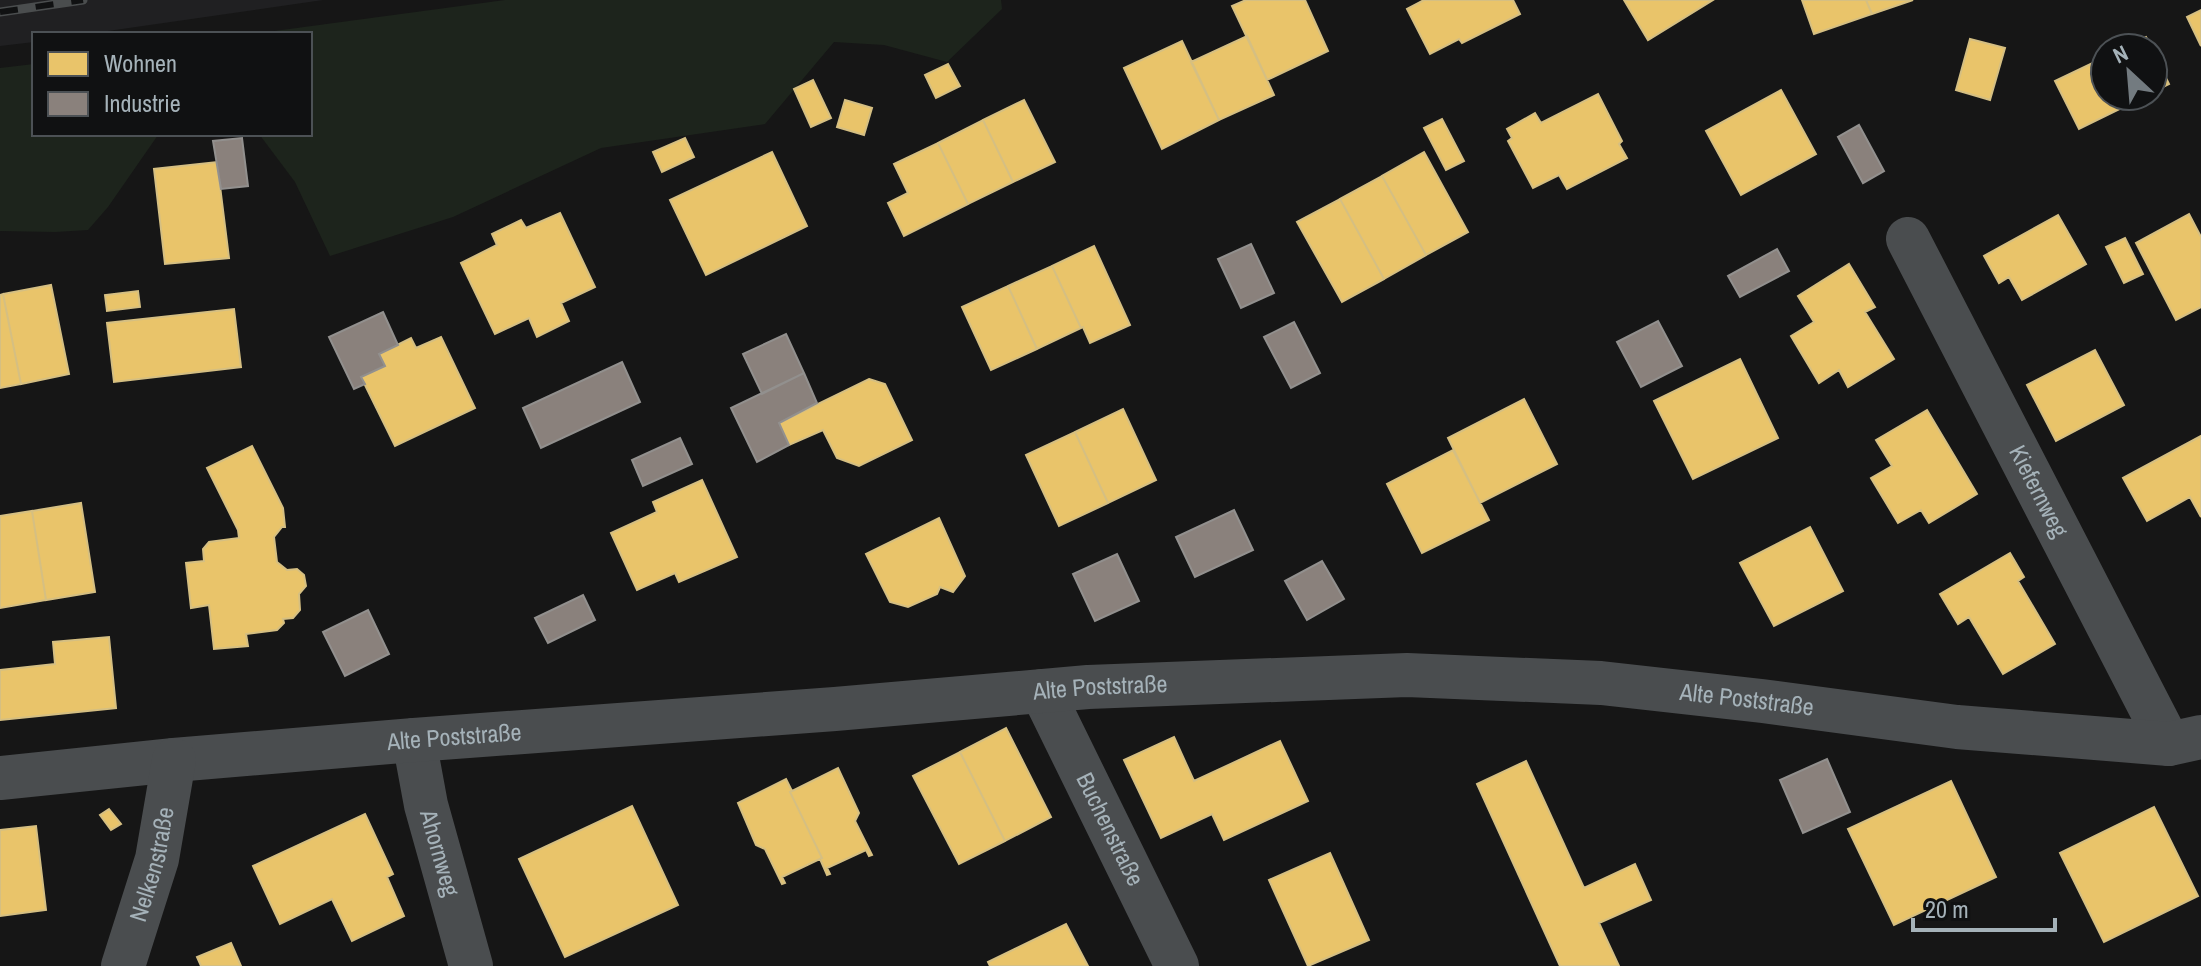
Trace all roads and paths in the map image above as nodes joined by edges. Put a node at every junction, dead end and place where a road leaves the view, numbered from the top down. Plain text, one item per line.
1 (1908, 239) dead end
2 (1042, 691) junction
3 (414, 740) junction
4 (2185, 740) edge
5 (174, 760) junction
6 (0, 778) edge
7 (123, 966) edge
8 (471, 966) edge
9 (1177, 966) edge

1 - 4 street, Kiefernweg
2 - 3 street, Alte Poststraße
2 - 4 street, Alte Poststraße
2 - 9 street, Buchenstraße
3 - 5 street, Alte Poststraße
3 - 8 street, Ahornweg
5 - 6 street, Alte Poststraße
5 - 7 street, Nelkenstraße

